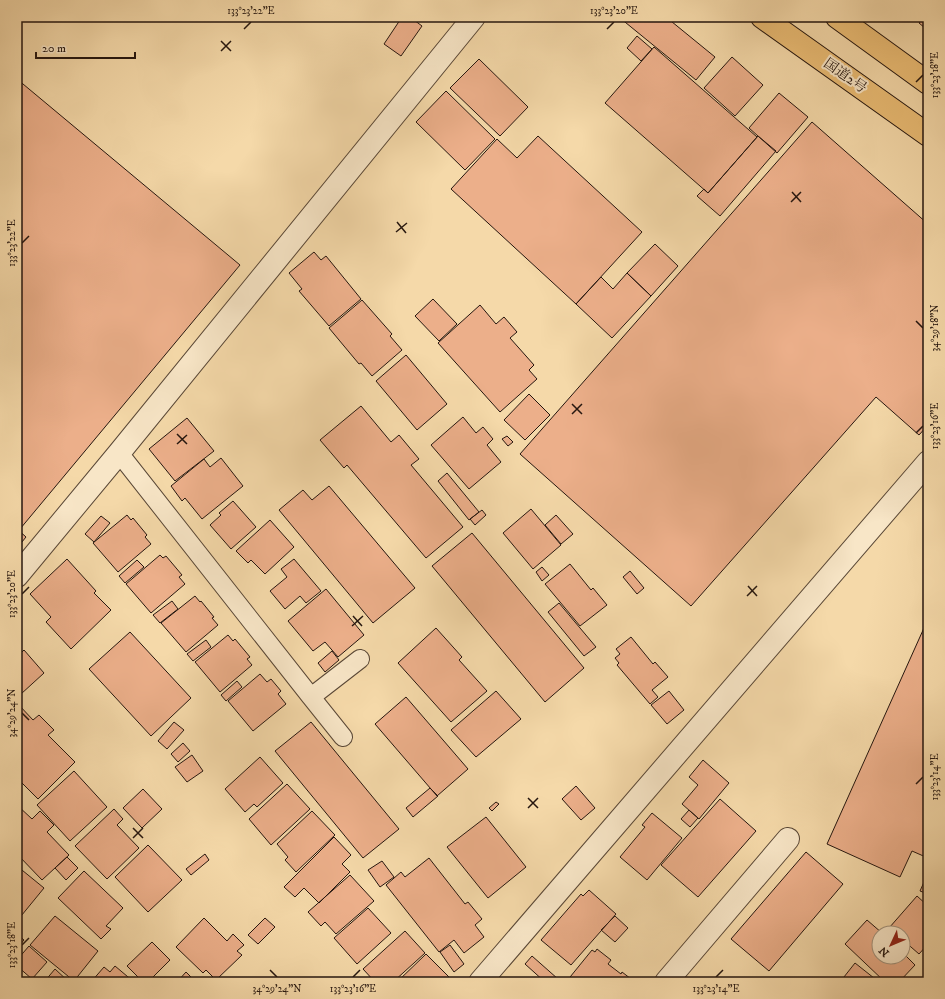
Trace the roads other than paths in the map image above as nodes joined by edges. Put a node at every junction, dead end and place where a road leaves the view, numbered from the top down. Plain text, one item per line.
1 (474, 17) edge
2 (762, 17) edge
3 (837, 17) edge
4 (928, 82) edge
5 (928, 135) edge
6 (119, 452) junction
7 (928, 462) edge
8 (17, 576) edge
9 (360, 658) dead end
10 (310, 697) junction
11 (343, 737) dead end
12 (788, 839) dead end
13 (480, 982) edge
14 (666, 982) edge

1 - 6 street
2 - 5 highway, 国道2号
3 - 4 highway
6 - 8 street
6 - 10 lane
7 - 13 street
9 - 10 lane
10 - 11 lane
12 - 14 street

